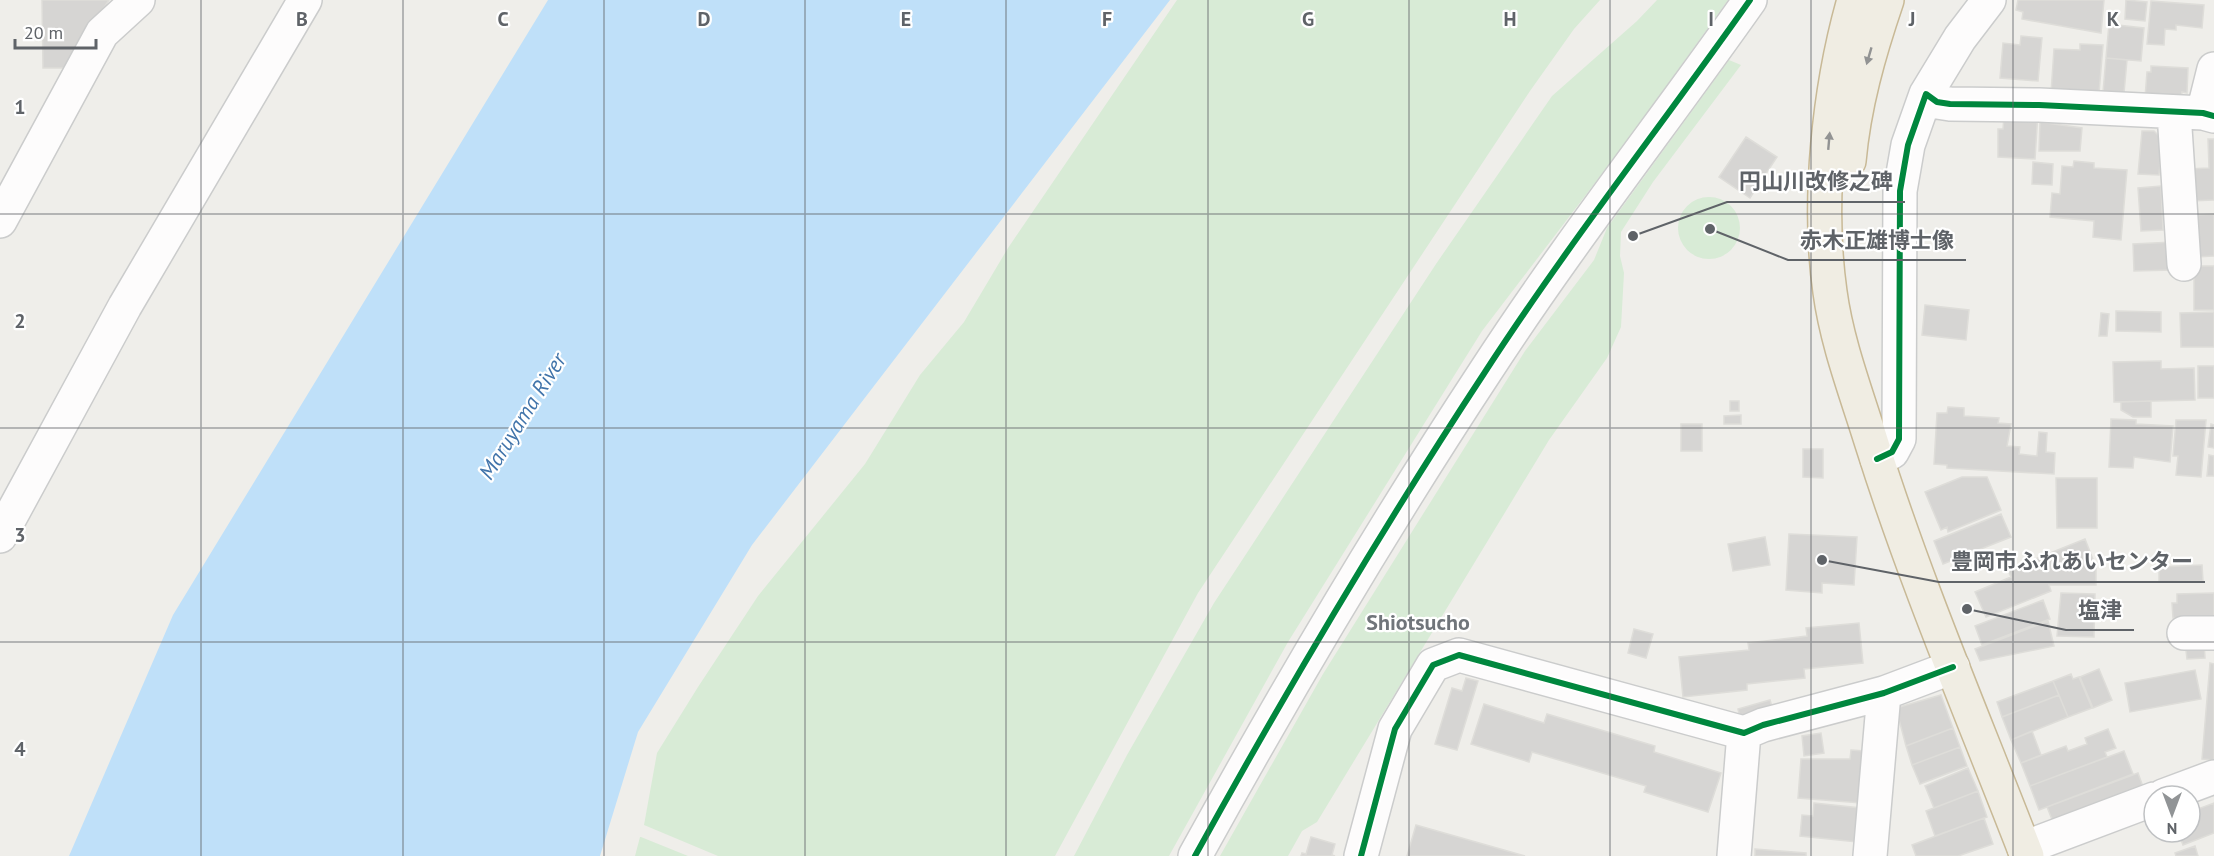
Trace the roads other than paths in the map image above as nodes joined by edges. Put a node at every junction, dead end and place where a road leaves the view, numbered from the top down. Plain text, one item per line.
1 (138, 0) edge
2 (305, 0) edge
3 (1750, 0) edge
4 (1854, 0) edge
5 (1887, 0) edge
6 (1989, 0) edge
7 (2214, 69) edge
8 (1926, 94) junction
9 (2197, 114) edge
10 (0, 221) edge
11 (2184, 264) dead end
12 (1860, 405) junction
13 (1877, 459) junction
14 (0, 536) edge
15 (1953, 667) junction
16 (1884, 693) junction
17 (1744, 733) junction
18 (2214, 777) edge
19 (2195, 784) edge
20 (2142, 805) edge
21 (2025, 852) edge
22 (1195, 856) edge
23 (1360, 856) edge
24 (1734, 856) edge
25 (1870, 856) edge

1 - 10 street
2 - 14 street
3 - 22 street
12 -> 4 highway
5 -> 12 highway
6 - 8 street
7 - 9 street
8 - 9 street
8 - 13 street
9 - 11 street
12 - 13 highway
13 - 15 highway
15 - 16 street
15 - 21 highway
16 - 17 street
16 - 25 street
17 - 23 street
17 - 24 street
18 - 19 street
20 - 21 street

